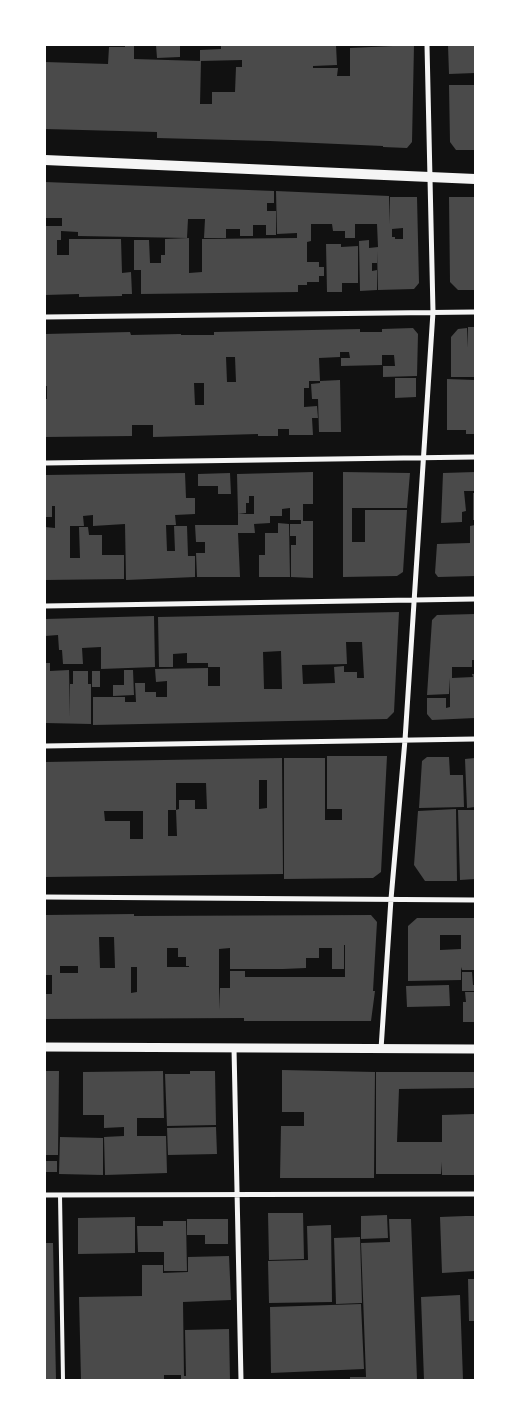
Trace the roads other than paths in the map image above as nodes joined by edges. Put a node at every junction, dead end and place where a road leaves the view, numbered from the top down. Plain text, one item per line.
1 (426, 45) edge
2 (45, 160) edge
3 (431, 178) junction
4 (475, 179) edge
5 (433, 312) junction
6 (475, 312) edge
7 (45, 317) edge
8 (475, 457) edge
9 (424, 458) junction
10 (45, 463) edge
11 (475, 599) edge
12 (414, 600) junction
13 (45, 606) edge
14 (475, 739) edge
15 (405, 740) junction
16 (45, 746) edge
17 (45, 897) edge
18 (391, 899) junction
19 (475, 900) edge
20 (45, 1047) edge
21 (234, 1048) junction
22 (381, 1049) junction
23 (475, 1049) edge
24 (237, 1194) junction
25 (475, 1194) edge
26 (45, 1195) edge
27 (60, 1195) junction
28 (63, 1380) edge
29 (241, 1380) edge

1 - 3 street
2 - 3 main road
3 - 4 main road
3 - 5 street
5 - 6 street
5 - 7 street
5 - 9 street
8 - 9 street
9 - 10 street
9 - 12 street
11 - 12 street
12 - 13 street
12 - 15 street
14 - 15 street
15 - 16 street
15 - 18 street
17 - 18 street
18 - 19 street
18 - 22 street
20 - 21 street
21 - 22 street
21 - 24 street
22 - 23 street
24 - 25 street
24 - 27 street
24 - 29 street
26 - 27 street
27 - 28 lane

